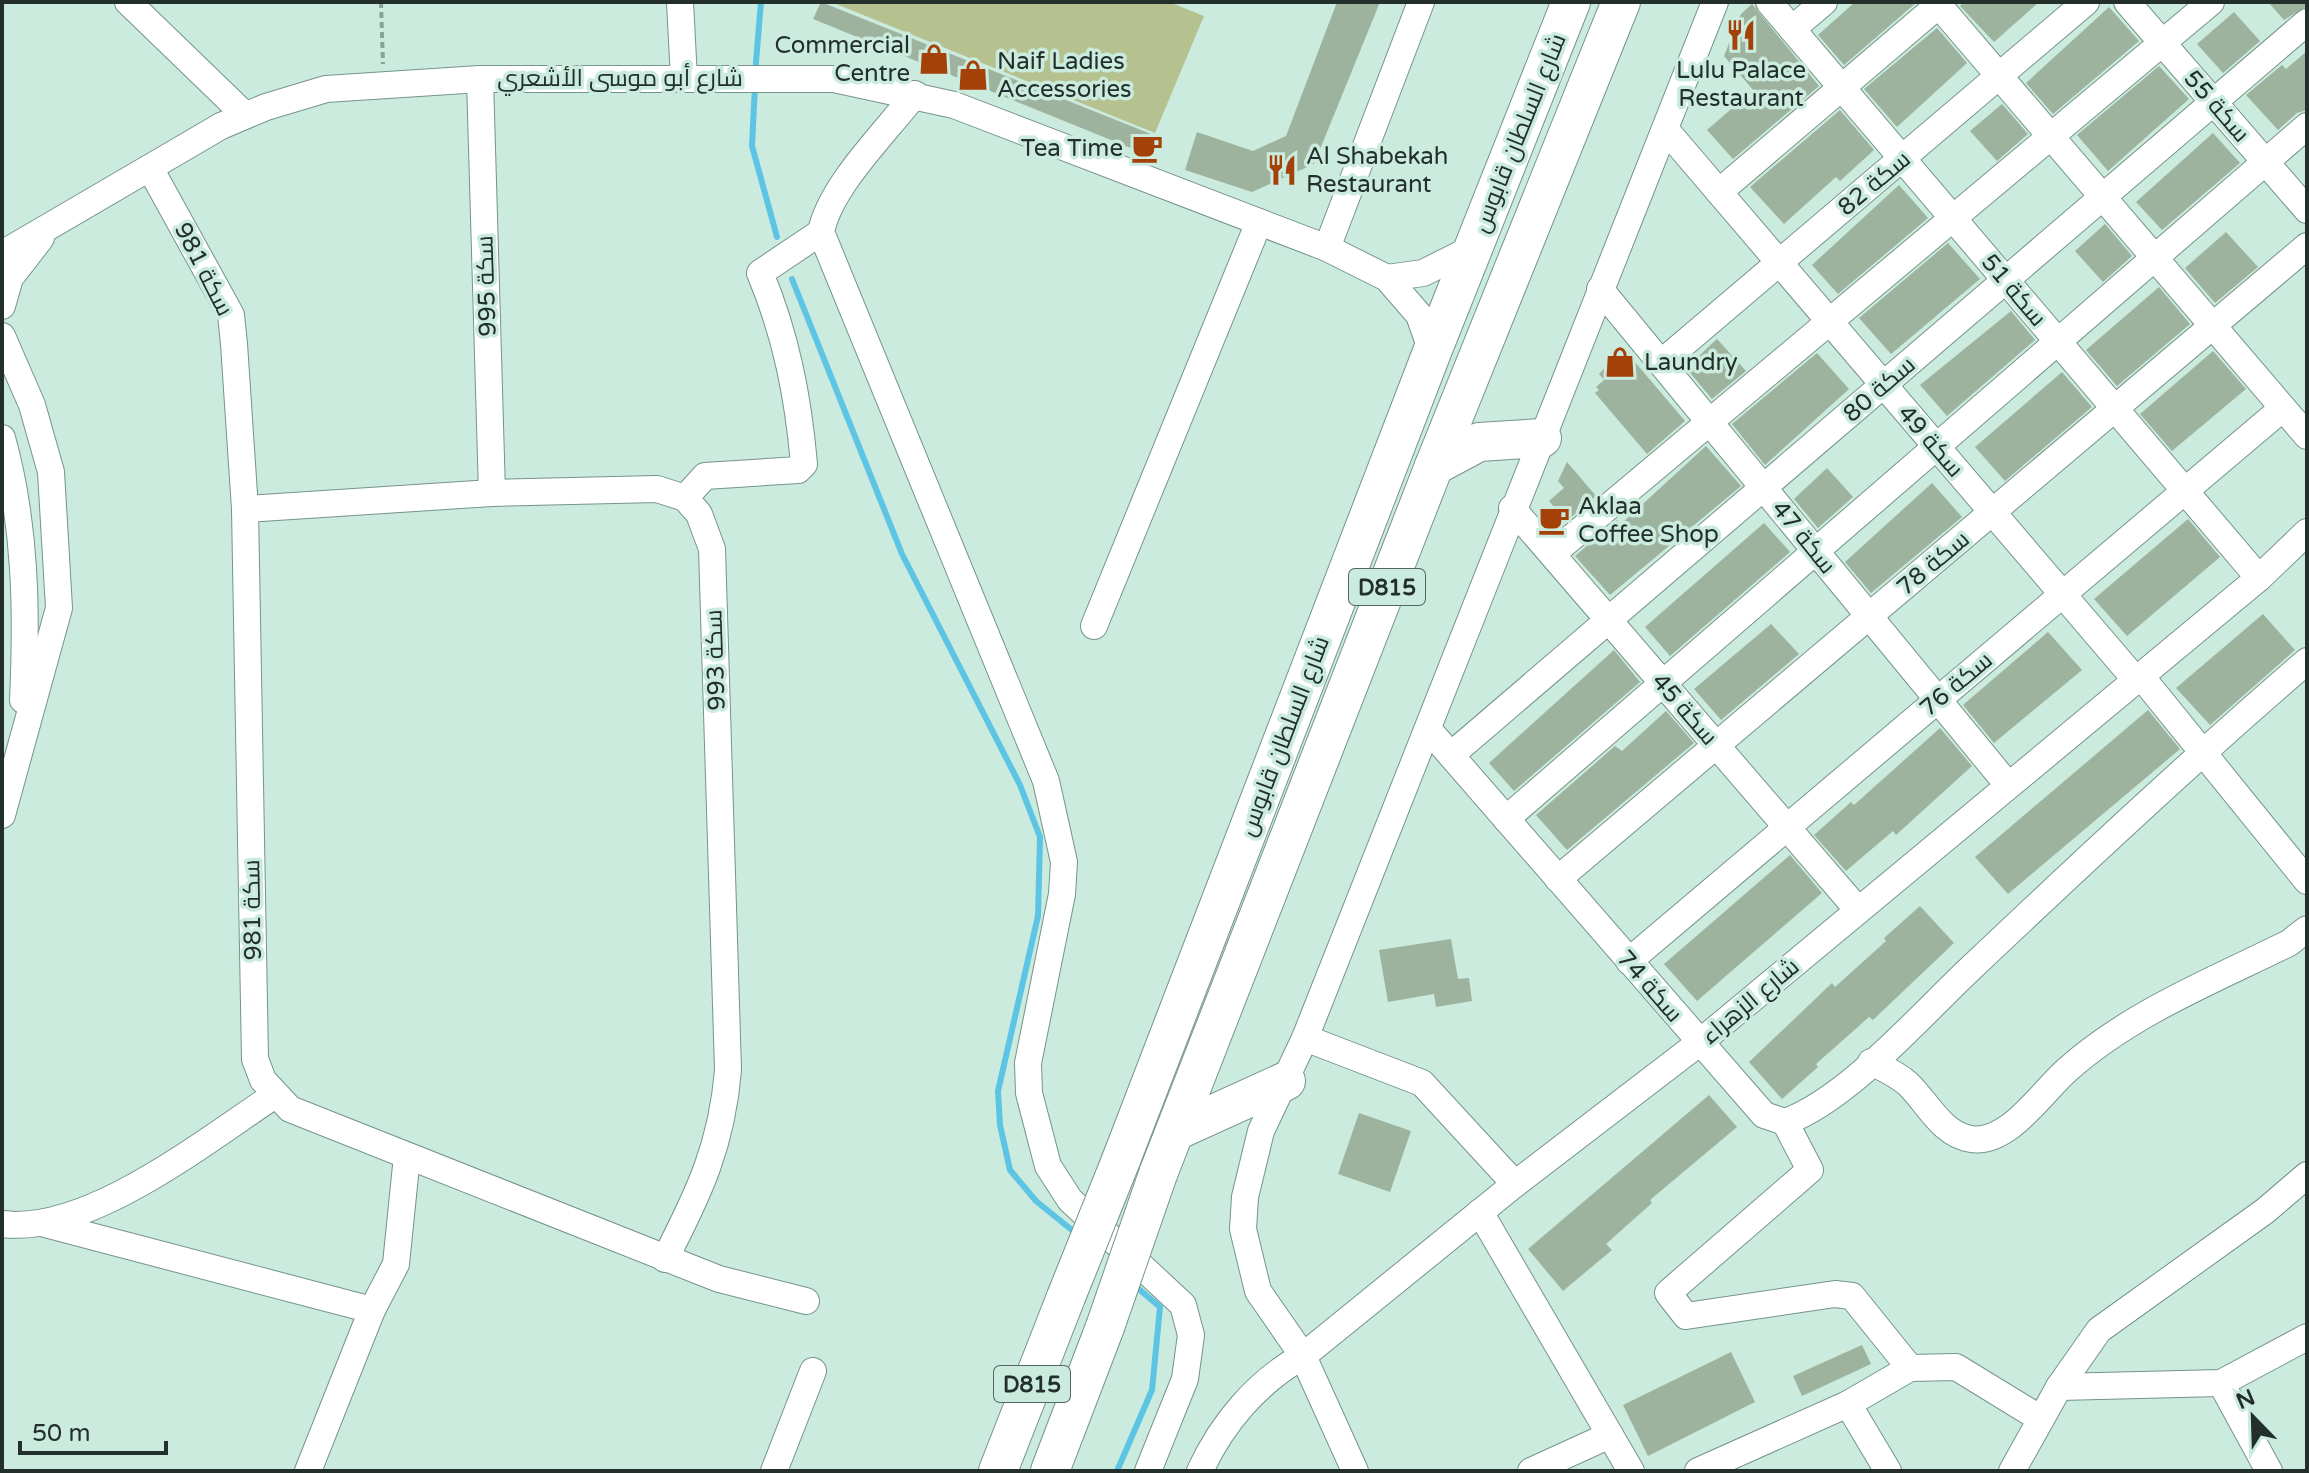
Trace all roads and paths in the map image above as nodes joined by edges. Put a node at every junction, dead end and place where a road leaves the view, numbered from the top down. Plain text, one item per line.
1 (128, 2) edge
2 (381, 2) edge
3 (680, 2) edge
4 (1421, 2) edge
5 (1571, 2) edge
6 (1621, 2) edge
7 (1715, 2) edge
8 (1769, 2) edge
9 (1824, 2) edge
10 (2086, 2) edge
11 (2127, 2) edge
12 (2211, 2) edge
13 (1939, 3) edge
14 (2307, 22) edge
15 (1792, 29) junction
16 (2162, 43) junction
17 (1999, 76) junction
18 (694, 78) junction
19 (480, 79) junction
20 (383, 83) junction
21 (1842, 87) junction
22 (915, 94) junction
23 (2213, 102) junction
24 (245, 115) junction
25 (2307, 126) edge
26 (1666, 130) junction
27 (2051, 136) junction
28 (1902, 159) junction
29 (2265, 162) junction
30 (150, 168) junction
31 (1719, 192) junction
32 (2102, 197) junction
33 (2307, 210) edge
34 (1953, 218) junction
35 (1259, 222) junction
36 (55, 223) junction
37 (2, 231) edge
38 (821, 232) junction
39 (2307, 246) edge
40 (1327, 248) junction
41 (1473, 248) junction
42 (2, 254) edge
43 (2155, 258) junction
44 (1779, 263) junction
45 (1387, 278) junction
46 (2006, 280) junction
47 (1600, 289) junction
48 (2, 306) edge
49 (1830, 322) junction
50 (2213, 326) junction
51 (2, 336) edge
52 (2058, 342) junction
53 (1432, 352) junction
54 (1661, 363) junction
55 (1883, 385) junction
56 (2283, 408) junction
57 (2115, 409) junction
58 (1710, 422) junction
59 (2307, 436) edge
60 (2, 438) edge
61 (1542, 438) junction
62 (1936, 447) junction
63 (1434, 466) junction
64 (1763, 487) junction
65 (2184, 491) junction
66 (492, 493) junction
67 (685, 498) junction
68 (1512, 508) junction
69 (245, 509) junction
70 (1992, 512) junction
71 (2307, 532) edge
72 (1816, 551) junction
73 (1552, 554) junction
74 (2259, 578) junction
75 (2062, 594) junction
76 (59, 608) junction
77 (15, 609) edge
78 (1869, 616) junction
79 (1609, 620) junction
80 (1094, 626) dead end
81 (2307, 661) edge
82 (2137, 677) junction
83 (1663, 683) junction
84 (1938, 700) junction
85 (1428, 729) junction
86 (1716, 745) junction
87 (2202, 751) junction
88 (11, 755) edge
89 (1451, 755) junction
90 (2008, 785) junction
91 (2, 815) edge
92 (1506, 819) junction
93 (1787, 827) junction
94 (1558, 879) junction
95 (2307, 881) edge
96 (1858, 910) junction
97 (2307, 929) edge
98 (1629, 961) junction
99 (1305, 1038) junction
100 (1699, 1043) junction
101 (1871, 1062) junction
102 (1286, 1081) junction
103 (275, 1095) junction
104 (1785, 1122) junction
105 (1176, 1131) junction
106 (407, 1156) junction
107 (2307, 1175) edge
108 (1515, 1184) junction
109 (1480, 1212) junction
110 (2, 1224) edge
111 (45, 1224) junction
112 (665, 1259) junction
113 (806, 1301) dead end
114 (372, 1310) junction
115 (2307, 1337) edge
116 (1303, 1356) junction
117 (1910, 1368) junction
118 (813, 1371) dead end
119 (2221, 1383) junction
120 (2059, 1387) junction
121 (1848, 1404) junction
122 (2041, 1419) junction
123 (1610, 1435) junction
124 (308, 1471) edge
125 (774, 1471) edge
126 (998, 1471) edge
127 (1050, 1471) edge
128 (1148, 1471) edge
129 (1200, 1471) edge
130 (1355, 1471) edge
131 (1531, 1471) edge
132 (1631, 1471) edge
133 (1698, 1471) edge
134 (1888, 1471) edge
135 (2012, 1471) edge
136 (2269, 1471) edge

1 - 24 street
2 - 20 path
3 - 18 street
4 - 40 street
5 - 41 highway, شارع السلطان قابوس / D815
6 - 63 highway, شارع السلطان قابوس / D815
7 - 26 street
8 - 15 street, سكة 51
9 - 15 street
10 - 17 street, سكة 82
11 - 16 street, سكة 55
12 - 16 street
13 - 17 street
13 - 21 street
14 - 23 street, سكة 80
15 - 21 street, سكة 51
16 - 23 street, سكة 55
16 - 27 street
17 - 27 street
17 - 28 street, سكة 82
18 - 19 street, شارع أبو موسى الأشعري
18 - 22 street, شارع أبو موسى الأشعري
19 - 20 street, شارع أبو موسى الأشعري
19 - 66 street, سكة 995
20 - 24 street, شارع أبو موسى الأشعري
21 - 28 street, سكة 51
21 - 31 street
22 - 35 street, شارع أبو موسى الأشعري
22 - 38 street
23 - 29 street, سكة 55
23 - 32 street, سكة 80
24 - 30 street, شارع أبو موسى الأشعري
25 - 29 street
26 - 31 street, سكة 49
26 - 47 street
27 - 32 street
27 - 34 street
28 - 34 street, سكة 51
28 - 44 street, سكة 82
29 - 33 street, سكة 55
29 - 43 street
30 - 36 street, شارع أبو موسى الأشعري
30 - 69 street, سكة 981
31 - 44 street, سكة 49
32 - 43 street
32 - 46 street, سكة 80
34 - 46 street, سكة 51
34 - 49 street
35 - 40 street, شارع أبو موسى الأشعري
35 - 80 street
36 - 37 street
36 - 42 street, شارع أبو موسى الأشعري
36 - 48 street
38 - 67 street
38 - 128 street
39 - 50 street, سكة 78
40 - 45 street, شارع أبو موسى الأشعري
41 - 45 street
41 - 53 highway, شارع السلطان قابوس / D815
43 - 50 street
43 - 52 street
44 - 49 street, سكة 49
44 - 54 street, سكة 82
45 - 53 street, شارع أبو موسى الأشعري
46 - 52 street, سكة 51
46 - 55 street, سكة 80
47 - 54 street, سكة 47
47 - 61 street
49 - 55 street, سكة 49
49 - 58 street
50 - 56 street
50 - 57 street, سكة 78
51 - 76 street
52 - 57 street, سكة 51
52 - 62 street
53 - 126 highway, شارع السلطان قابوس / D815, bridge
54 - 58 street, سكة 47
55 - 62 street, سكة 49
55 - 64 street, سكة 80
56 - 59 street
56 - 65 street, سكة 76
57 - 65 street, سكة 51
57 - 70 street, سكة 78
58 - 64 street, سكة 47
58 - 73 street
60 - 77 street
61 - 63 highway
61 - 68 street
62 - 70 street, سكة 49
62 - 72 street
63 - 105 highway, شارع السلطان قابوس / D815
64 - 72 street, سكة 47
64 - 79 street, سكة 80
65 - 74 street, سكة 51
65 - 75 street, سكة 76
66 - 67 street
66 - 69 street
67 - 112 street, سكة 993
68 - 73 street, سكة 45
68 - 85 street
69 - 103 street, سكة 981
70 - 75 street, سكة 49
70 - 78 street, سكة 78
71 - 74 street, شارع الزهراء
72 - 78 street, سكة 47
72 - 83 street
73 - 79 street, سكة 45
74 - 82 street, شارع الزهراء
75 - 82 street, سكة 49
75 - 84 street, سكة 76
76 - 77 street
76 - 88 street
77 - 88 street
78 - 84 street, سكة 47
78 - 86 street, سكة 78
79 - 83 street, سكة 45
79 - 89 street, سكة 80
81 - 87 street
82 - 87 street, سكة 49
82 - 90 street, شارع الزهراء
83 - 86 street, سكة 45
83 - 92 street
84 - 90 street, سكة 47
84 - 93 street, سكة 76
85 - 89 street, سكة 74
85 - 99 street
86 - 93 street, سكة 45
86 - 94 street, سكة 78
87 - 95 street, سكة 49
87 - 101 street
88 - 91 street
89 - 92 street, سكة 74
90 - 96 street, شارع الزهراء
92 - 94 street, سكة 74
93 - 96 street, سكة 45
93 - 98 street, سكة 76
94 - 98 street, سكة 74
96 - 100 street, شارع الزهراء
97 - 101 street
98 - 100 street, سكة 74
99 - 102 street
99 - 108 street
100 - 104 street, سكة 74
100 - 108 street, شارع الزهراء
101 - 104 street
102 - 105 highway
102 - 116 street
103 - 106 street, سكة 981
103 - 111 street
104 - 117 street
105 - 127 highway, شارع السلطان قابوس / D815, bridge
106 - 112 street, سكة 981
106 - 114 street
107 - 120 street
108 - 109 street, شارع الزهراء
109 - 116 street, شارع الزهراء
109 - 123 street
110 - 111 street
111 - 114 street
112 - 113 street, سكة 981
114 - 124 street
115 - 119 street
116 - 129 street, شارع الزهراء
116 - 130 street
117 - 121 street
117 - 122 street
118 - 125 street
119 - 120 street
119 - 136 street
120 - 122 street
121 - 133 street
121 - 134 street
122 - 135 street
123 - 131 street
123 - 132 street

